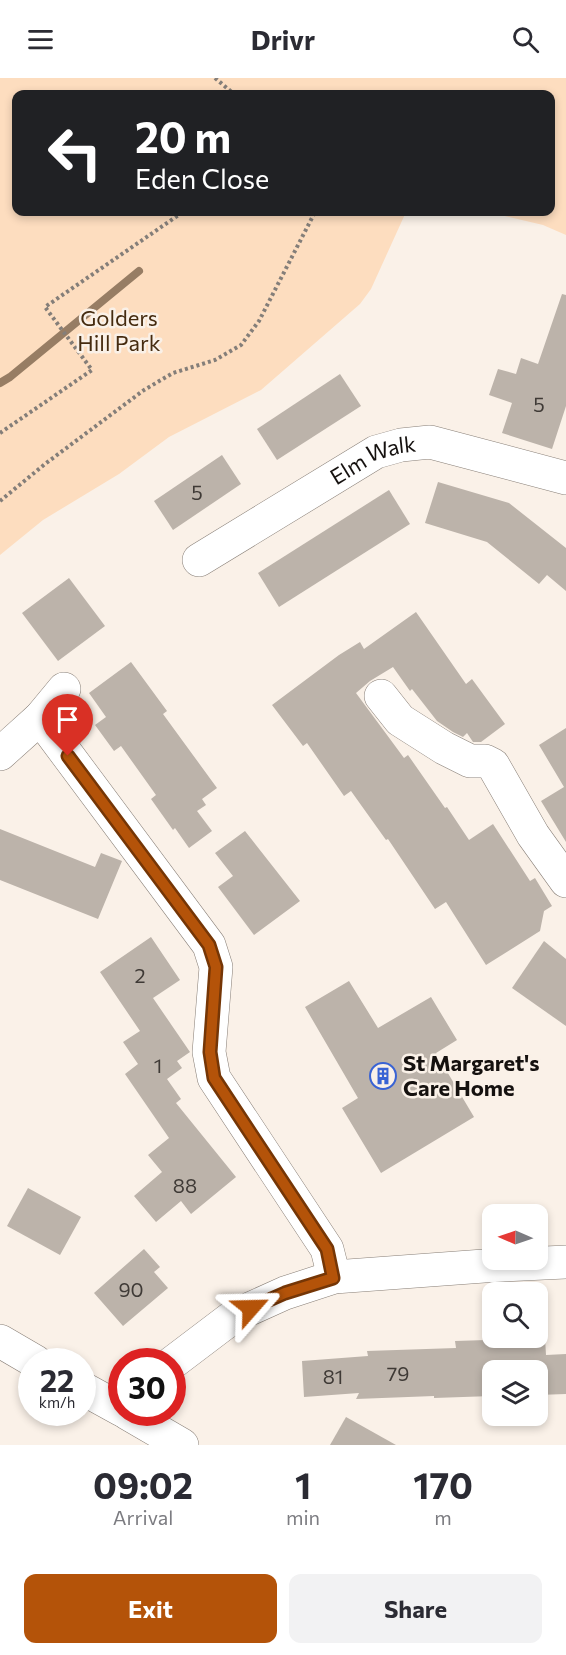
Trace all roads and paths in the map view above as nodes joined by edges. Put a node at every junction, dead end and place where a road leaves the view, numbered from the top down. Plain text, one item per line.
1 (215, 78) edge
2 (229, 90) edge
3 (177, 216) edge
4 (313, 216) edge
5 (0, 433) edge
6 (566, 478) edge
7 (0, 501) edge
8 (200, 560) dead end
9 (64, 689) dead end
10 (381, 696) dead end
11 (40, 718) junction
12 (0, 754) edge
13 (566, 881) edge
14 (566, 1262) edge
15 (333, 1278) junction
16 (0, 1341) edge
17 (18, 1352) edge
18 (186, 1352) edge
19 (150, 1426) edge
20 (182, 1445) edge

1 - 2 path
3 - 5 path
4 - 7 path
6 - 8 street, Elm Walk
9 - 11 street
10 - 13 street
11 - 12 street
11 - 15 street
14 - 15 street
15 - 18 street
16 - 17 street
19 - 20 street

